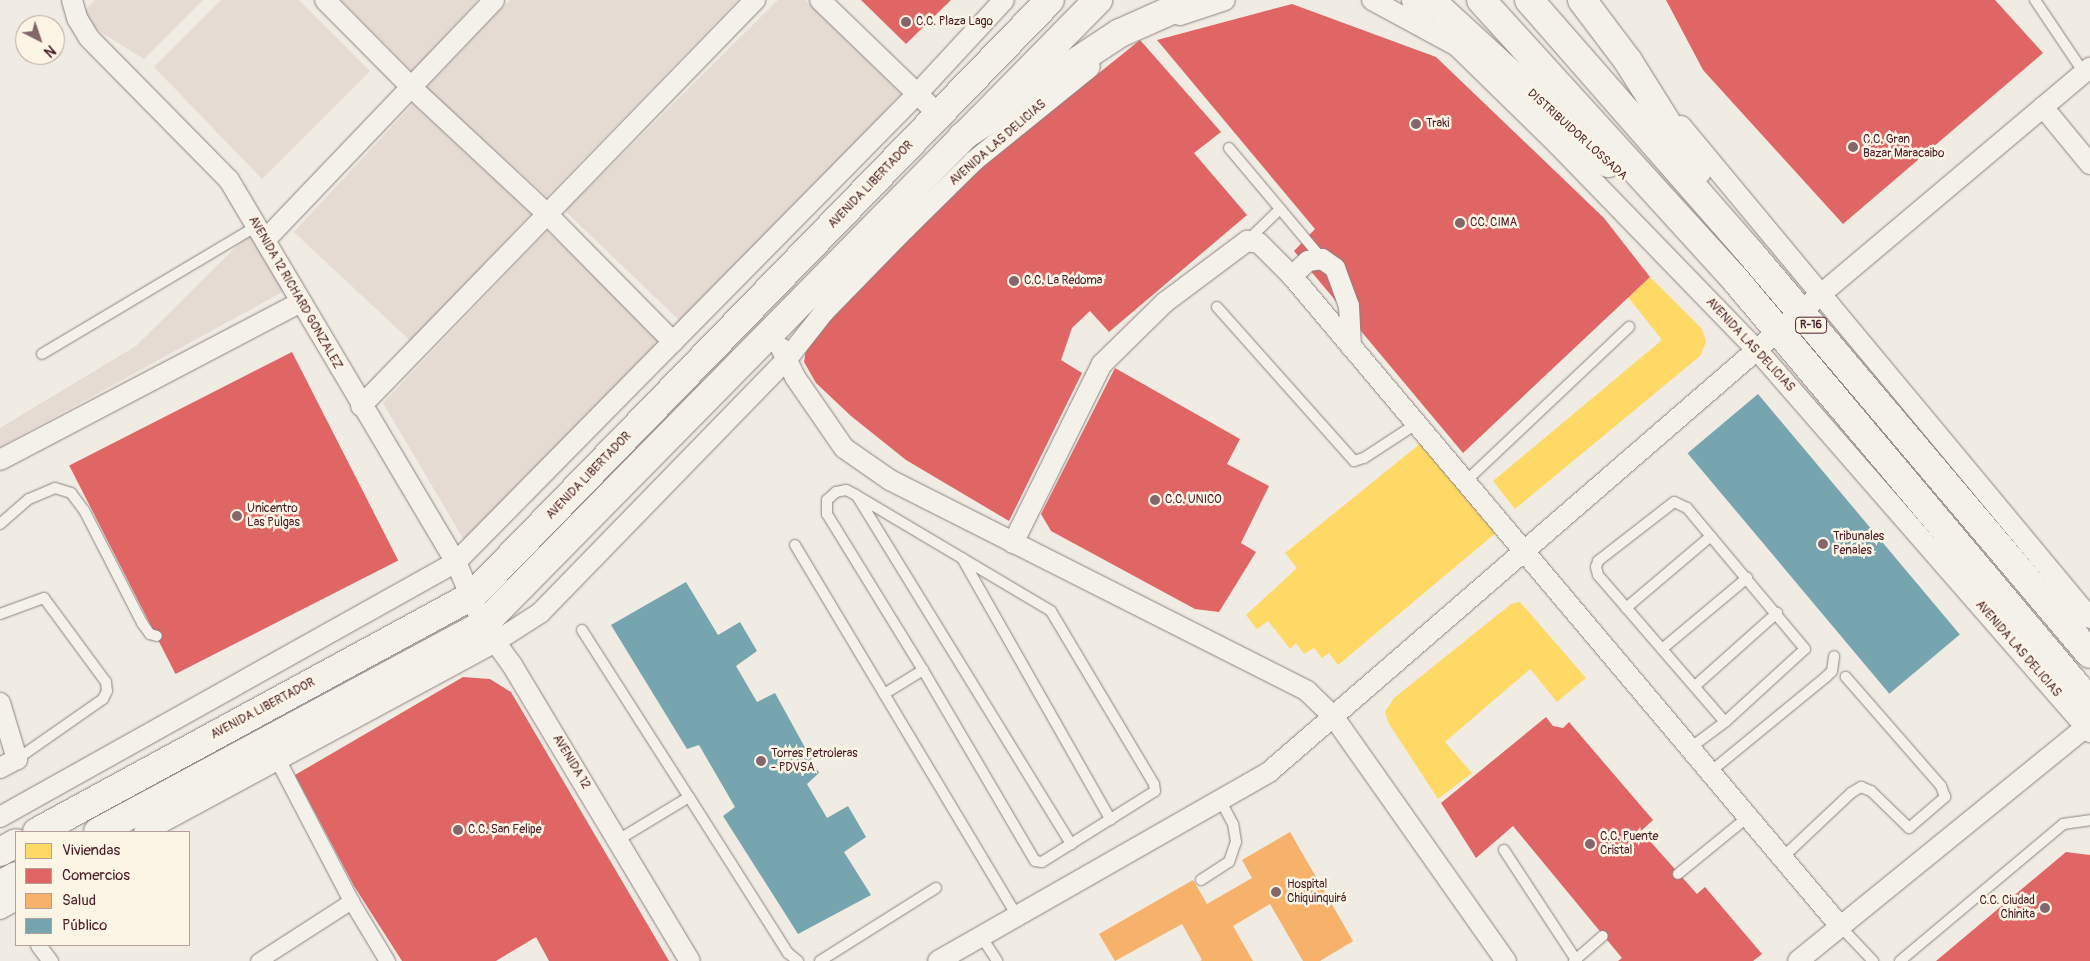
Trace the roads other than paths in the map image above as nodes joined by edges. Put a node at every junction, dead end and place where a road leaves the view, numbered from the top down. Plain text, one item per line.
1 (72, 0) edge
2 (325, 0) edge
3 (494, 0) edge
4 (754, 0) edge
5 (820, 0) edge
6 (1004, 0) edge
7 (1050, 0) edge
8 (1098, 0) edge
9 (1194, 0) edge
10 (1225, 0) edge
11 (1372, 0) edge
12 (1416, 0) edge
13 (1481, 0) edge
14 (1529, 0) edge
15 (1582, 0) edge
16 (2035, 0) edge
17 (1628, 61) junction
18 (2087, 71) edge
19 (411, 87) junction
20 (916, 94) junction
21 (2043, 107) junction
22 (939, 115) junction
23 (962, 137) junction
24 (1229, 148) dead end
25 (2090, 164) edge
26 (1280, 209) junction
27 (546, 213) junction
28 (262, 232) junction
29 (1247, 240) junction
30 (1748, 250) junction
31 (1322, 259) junction
32 (1292, 276) junction
33 (1734, 278) junction
34 (1343, 283) junction
35 (1312, 302) junction
36 (299, 303) junction
37 (1810, 304) junction
38 (1217, 307) dead end
39 (1629, 326) dead end
40 (1779, 331) junction
41 (772, 332) junction
42 (673, 342) junction
43 (1351, 348) junction
44 (1757, 350) junction
45 (42, 354) dead end
46 (787, 358) junction
47 (361, 406) junction
48 (1416, 424) junction
49 (0, 460) edge
50 (1465, 482) junction
51 (856, 495) junction
52 (0, 524) edge
53 (1711, 536) junction
54 (1013, 543) junction
55 (795, 545) dead end
56 (1524, 551) junction
57 (961, 557) junction
58 (456, 562) junction
59 (1747, 578) junction
60 (472, 596) junction
61 (1626, 608) junction
62 (1777, 613) junction
63 (0, 614) edge
64 (2090, 618) edge
65 (582, 630) dead end
66 (489, 633) junction
67 (157, 636) dead end
68 (1662, 649) junction
69 (2090, 654) edge
70 (1834, 656) dead end
71 (923, 670) junction
72 (1846, 676) dead end
73 (1695, 686) junction
74 (884, 694) junction
75 (0, 703) edge
76 (1334, 716) junction
77 (2089, 721) edge
78 (1725, 722) junction
79 (1690, 748) junction
80 (273, 751) junction
81 (9, 764) edge
82 (1710, 772) junction
83 (689, 797) junction
84 (1220, 800) junction
85 (0, 817) edge
86 (1748, 817) junction
87 (1111, 820) junction
88 (2090, 820) edge
89 (39, 831) edge
90 (100, 831) edge
91 (146, 831) edge
92 (618, 840) junction
93 (15, 844) edge
94 (1071, 844) junction
95 (1504, 850) dead end
96 (0, 852) edge
97 (1782, 858) junction
98 (1678, 874) dead end
99 (15, 879) edge
100 (1201, 880) dead end
101 (936, 888) dead end
102 (7, 900) edge
103 (351, 901) junction
104 (1017, 916) junction
105 (1839, 925) junction
106 (981, 936) junction
107 (1603, 936) dead end
108 (39, 946) edge
109 (50, 961) edge
110 (258, 961) edge
111 (388, 961) edge
112 (690, 961) edge
113 (798, 961) edge
114 (820, 961) edge
115 (938, 961) edge
116 (997, 961) edge
117 (1506, 961) edge
118 (1576, 961) edge
119 (1798, 961) edge
120 (1873, 961) edge
121 (1900, 961) edge

1 - 28 street, AVENIDA 12 RICHARD GONZALEZ
2 - 19 street
3 - 19 street
4 - 27 street
5 - 20 street
6 - 20 street
7 - 22 main road, AVENIDA LIBERTADOR
8 - 23 main road
9 - 23 main road
10 - 46 street, AVENIDA LAS DELICIAS
11 - 44 street, AVENIDA LAS DELICIAS
12 - 33 main road, DISTRIBUIDOR LOSSADA
13 - 33 main road, AVENIDA LAS DELICIAS / R-16
14 - 30 main road, R-16
15 - 17 main road
16 - 18 lane
17 - 30 main road
17 - 37 street, R-16
18 - 21 street
19 - 27 street
19 - 28 street
20 - 22 street
20 - 42 street
21 - 25 street
21 - 37 street
22 - 60 main road, AVENIDA LIBERTADOR
23 - 41 main road
24 - 26 lane
26 - 29 lane
26 - 31 lane
27 - 42 street
27 - 47 street
28 - 36 street, AVENIDA 12 RICHARD GONZALEZ
28 - 45 lane
29 - 32 street
29 - 54 street
30 - 37 main road, R-16
31 - 32 street
31 - 34 street
32 - 35 street
33 - 40 main road, AVENIDA LAS DELICIAS / R-16
34 - 35 street
34 - 43 street
35 - 43 street
36 - 47 street, AVENIDA 12 RICHARD GONZALEZ
36 - 49 street
37 - 40 street
37 - 64 street, R-16
37 - 69 main road, R-16
38 - 48 lane
39 - 50 lane
40 - 44 street
40 - 77 main road, AVENIDA LAS DELICIAS / R-16
41 - 46 street
41 - 66 main road
42 - 58 street
43 - 48 street
44 - 56 street
44 - 77 street, AVENIDA LAS DELICIAS
46 - 54 street
46 - 66 street, AVENIDA LAS DELICIAS
47 - 58 street, AVENIDA 12 RICHARD GONZALEZ
48 - 50 street
50 - 56 street
51 - 57 lane
51 - 71 lane
51 - 94 lane
52 - 67 lane
53 - 59 lane
53 - 61 lane
53 - 61 lane
54 - 76 street
55 - 74 lane
56 - 76 street
56 - 79 street
57 - 87 lane
57 - 87 lane
58 - 60 street, AVENIDA 12
58 - 85 street
59 - 62 lane
59 - 68 lane
60 - 66 street, AVENIDA 12
60 - 89 main road, AVENIDA LIBERTADOR
61 - 68 lane
62 - 73 lane
62 - 78 lane
63 - 81 lane
65 - 83 lane
66 - 80 main road
66 - 92 street, AVENIDA 12
68 - 73 lane
70 - 82 lane
71 - 74 lane
71 - 94 lane
72 - 97 lane
73 - 78 lane
74 - 104 lane
75 - 81 street
76 - 84 street
76 - 117 street
77 - 105 street
78 - 79 lane
79 - 82 street
80 - 90 main road
80 - 91 street
80 - 103 street
82 - 86 street
83 - 92 lane
83 - 113 lane
84 - 100 lane
84 - 104 street
86 - 97 street
86 - 98 lane
87 - 94 lane
88 - 121 lane
92 - 112 street, AVENIDA 12
93 - 96 main road
95 - 118 lane
97 - 105 street
99 - 102 main road
101 - 114 lane
103 - 110 street
103 - 111 street
104 - 106 street
105 - 119 street
105 - 120 lane
106 - 115 street
106 - 116 lane
107 - 118 lane
108 - 109 street

